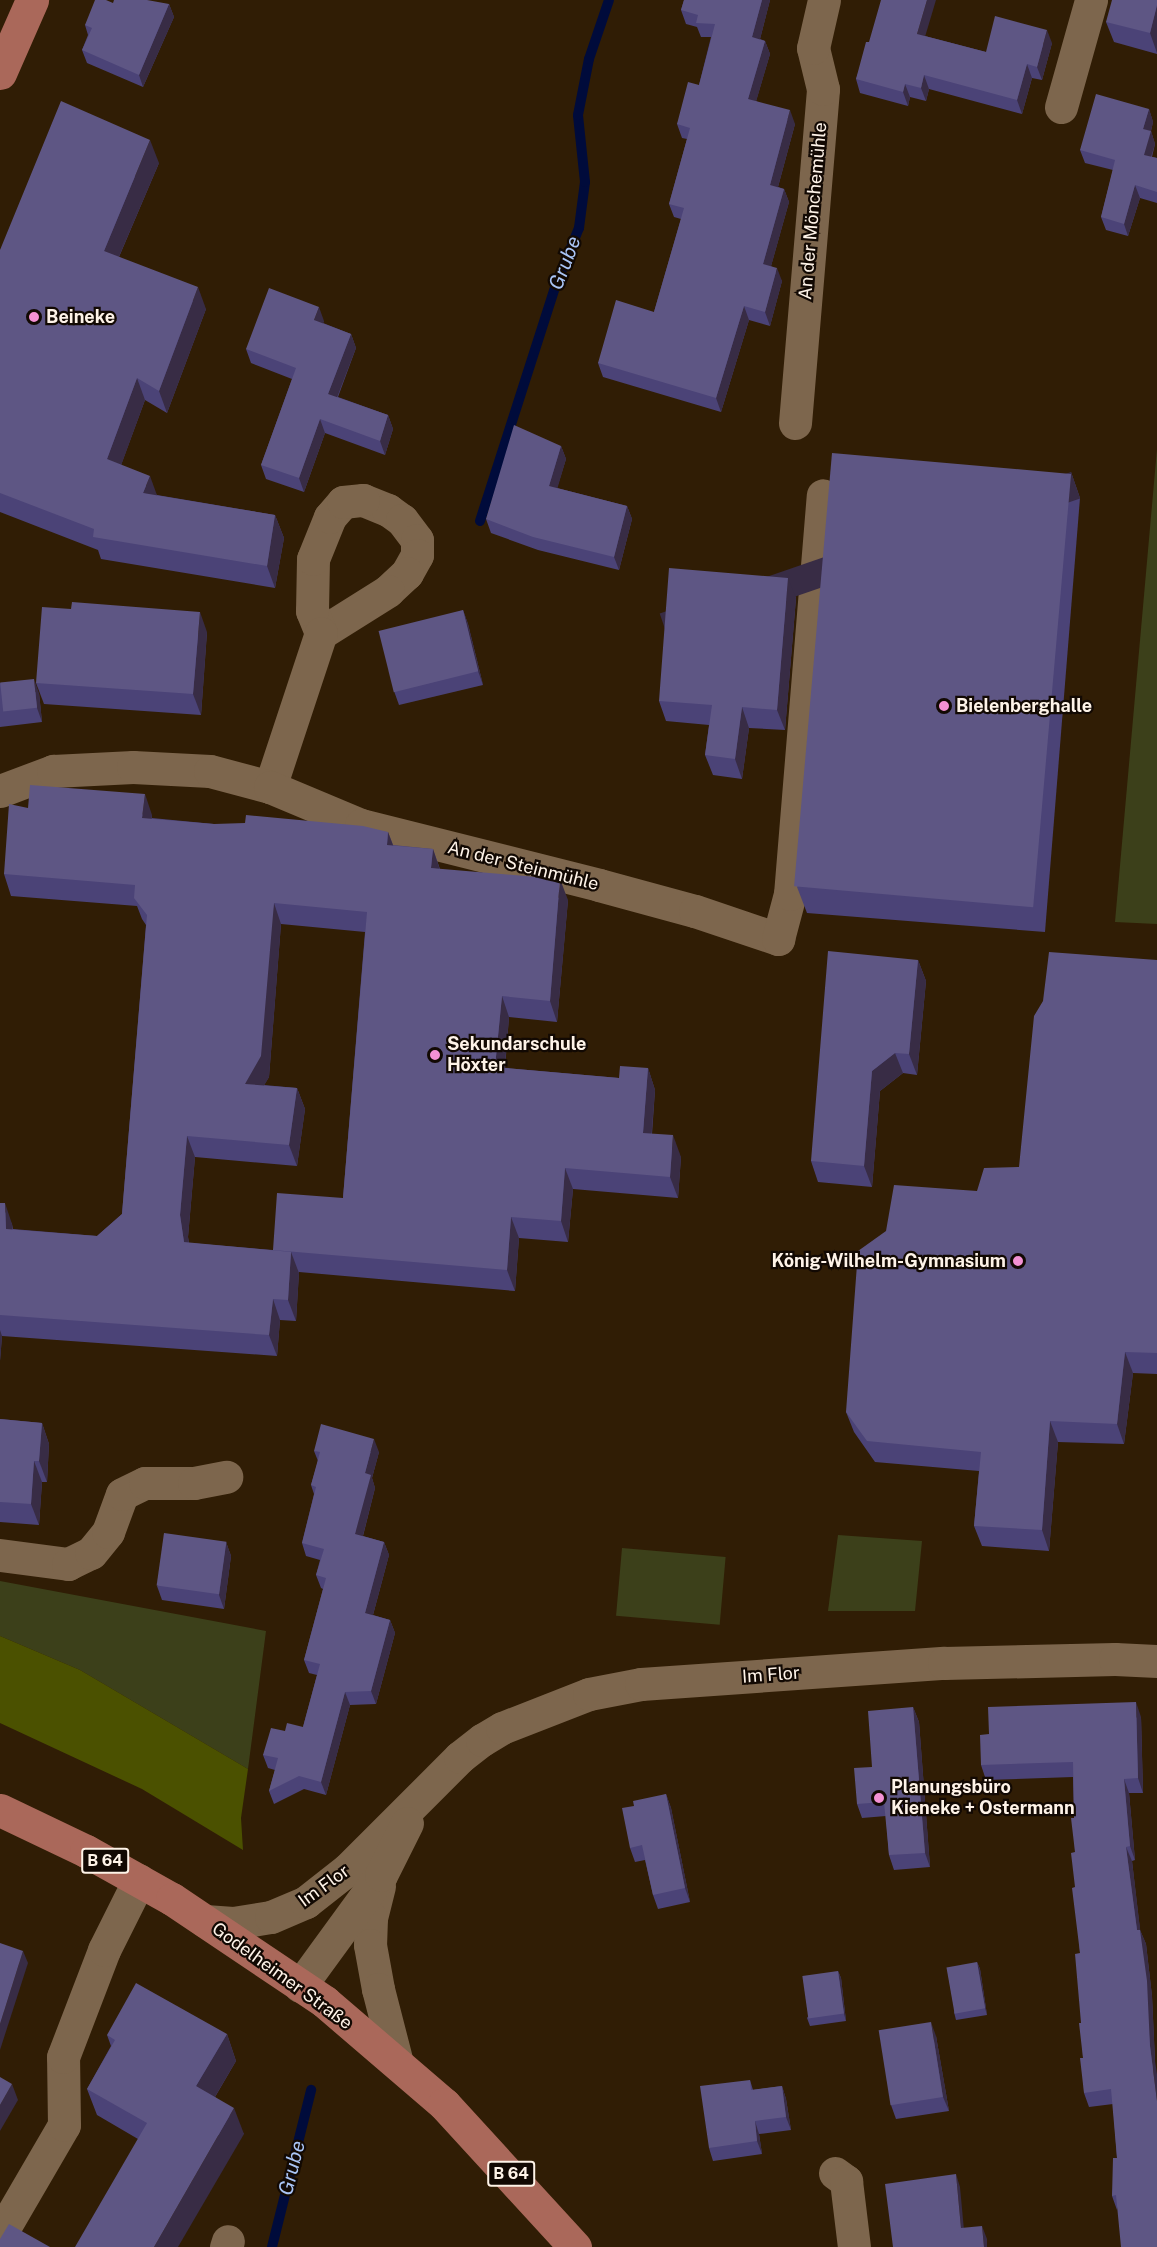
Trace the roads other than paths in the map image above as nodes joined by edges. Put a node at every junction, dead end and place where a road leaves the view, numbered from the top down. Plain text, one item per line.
1 (32, 0) edge
2 (824, 0) edge
3 (1091, 0) edge
4 (0, 73) edge
5 (1061, 107) dead end
6 (795, 423) dead end
7 (823, 495) dead end
8 (321, 633) dead end
9 (270, 787) junction
10 (0, 791) edge
11 (226, 1477) dead end
12 (0, 1555) edge
13 (1157, 1661) edge
14 (418, 1800) junction
15 (0, 1810) edge
16 (381, 1875) junction
17 (139, 1880) junction
18 (205, 1921) junction
19 (300, 1986) junction
20 (397, 2063) junction
21 (835, 2174) dead end
22 (0, 2235) edge
23 (575, 2247) edge
24 (855, 2247) edge

1 - 4 main road
2 - 6 street, An der Mönchemühle
3 - 5 street
7 - 9 street, An der Steinmühle
8 - 9 street
9 - 10 street, An der Steinmühle
11 - 12 street
13 - 14 street, Im Flor
14 - 16 street, Im Flor
14 - 18 street, Im Flor
15 - 17 main road, Godelheimer Straße / B 64
16 - 19 street, Im Flor
16 - 20 street, Im Flor
17 - 18 main road, Godelheimer Straße / B 64
17 - 22 street
18 - 19 main road, Godelheimer Straße / B 64
19 - 20 main road, Godelheimer Straße / B 64
20 - 23 main road, Godelheimer Straße / B 64
21 - 24 street

